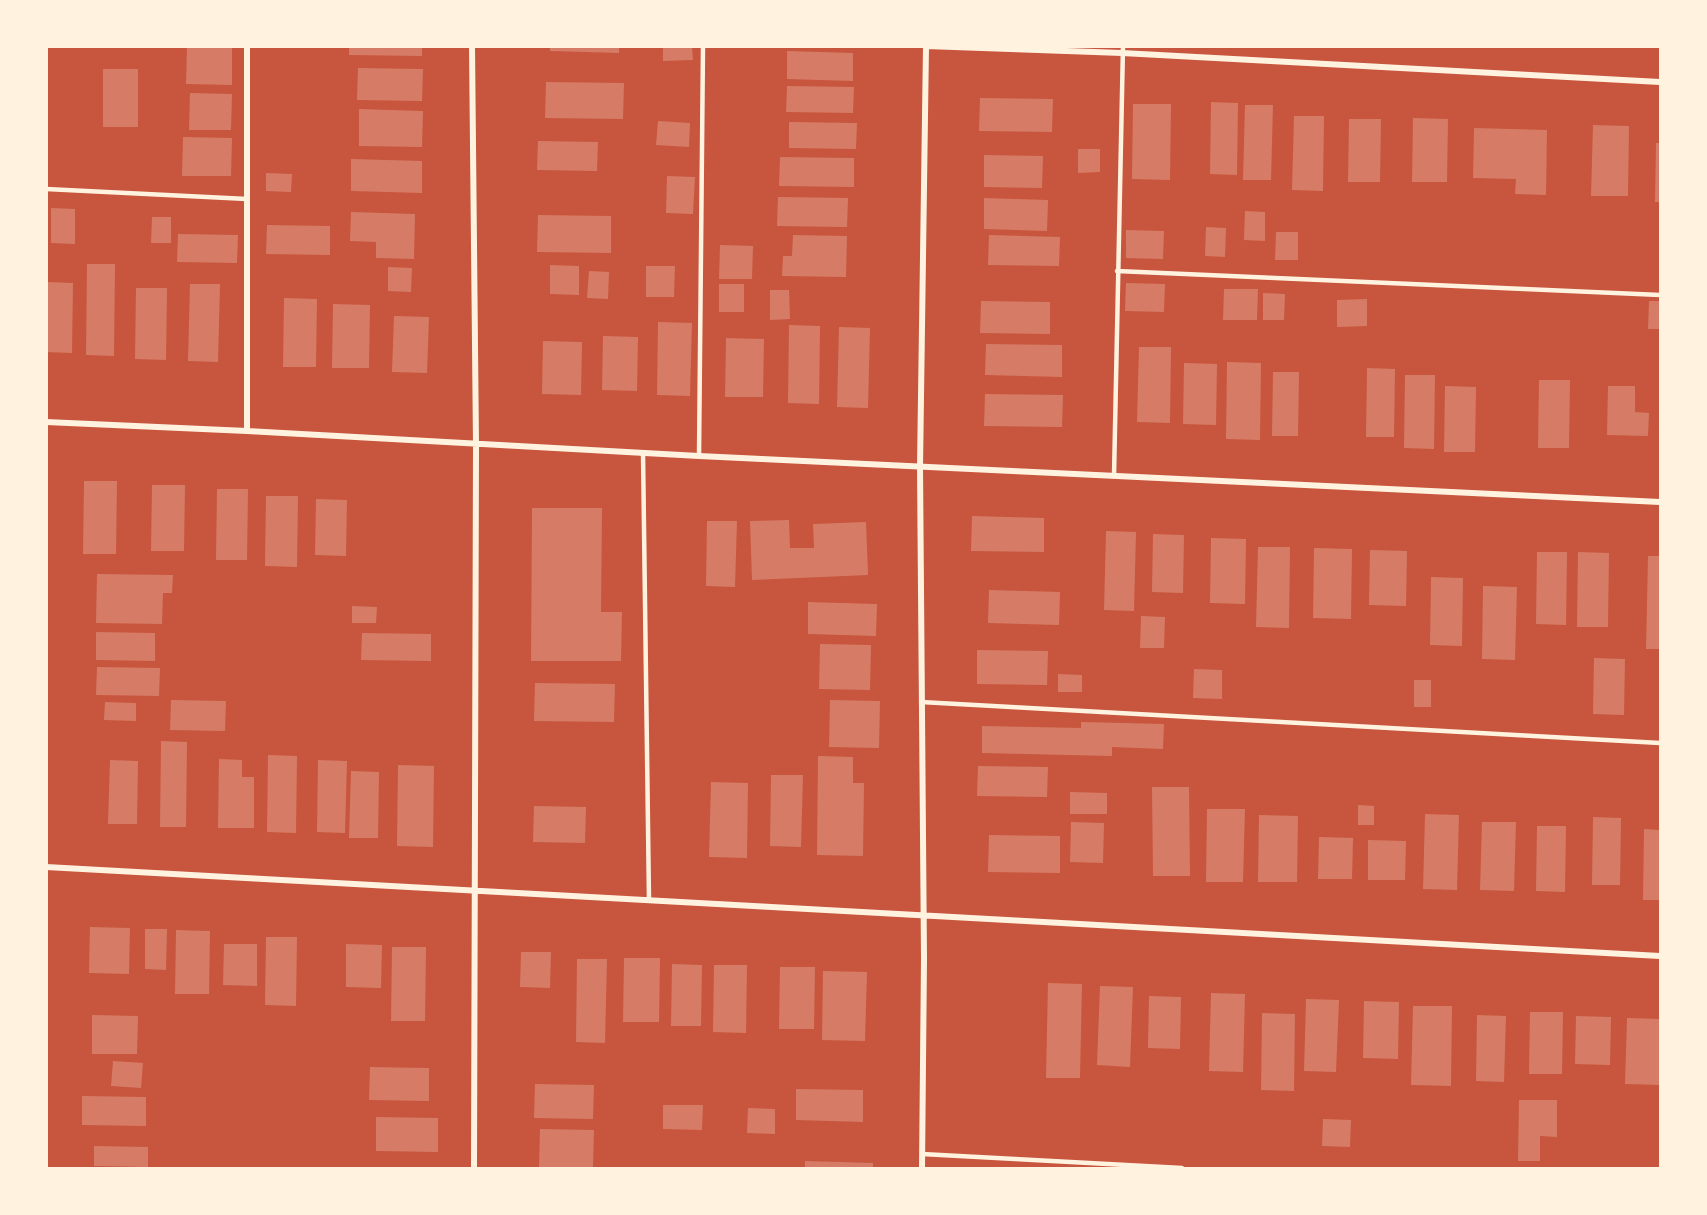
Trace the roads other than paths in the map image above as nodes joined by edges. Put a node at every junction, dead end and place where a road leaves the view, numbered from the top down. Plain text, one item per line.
1 (247, 46) edge
2 (472, 46) edge
3 (703, 46) edge
4 (926, 46) edge
5 (1123, 50) edge
6 (1660, 82) edge
7 (46, 189) edge
8 (247, 199) junction
9 (1117, 271) junction
10 (1660, 295) edge
11 (46, 422) edge
12 (247, 431) junction
13 (476, 445) junction
14 (643, 453) junction
15 (699, 456) junction
16 (920, 467) junction
17 (1114, 476) junction
18 (1660, 502) edge
19 (921, 702) junction
20 (1660, 743) edge
21 (46, 867) edge
22 (476, 890) junction
23 (649, 900) junction
24 (923, 916) junction
25 (1660, 956) edge
26 (922, 1154) junction
27 (474, 1168) edge
28 (922, 1168) edge
29 (1182, 1168) edge

1 - 8 street
2 - 13 street
3 - 15 lane
4 - 5 street
4 - 16 street
5 - 6 street
5 - 9 lane
7 - 8 lane
8 - 12 street
9 - 10 lane
9 - 17 lane
11 - 12 street
12 - 13 street
13 - 14 street
13 - 22 street
14 - 15 street
14 - 23 lane
15 - 16 street
16 - 17 street
16 - 19 street
17 - 18 street
19 - 20 lane
19 - 24 street
21 - 22 street
22 - 23 street
22 - 27 street
23 - 24 street
24 - 25 street
24 - 26 street
26 - 28 street
26 - 29 lane

